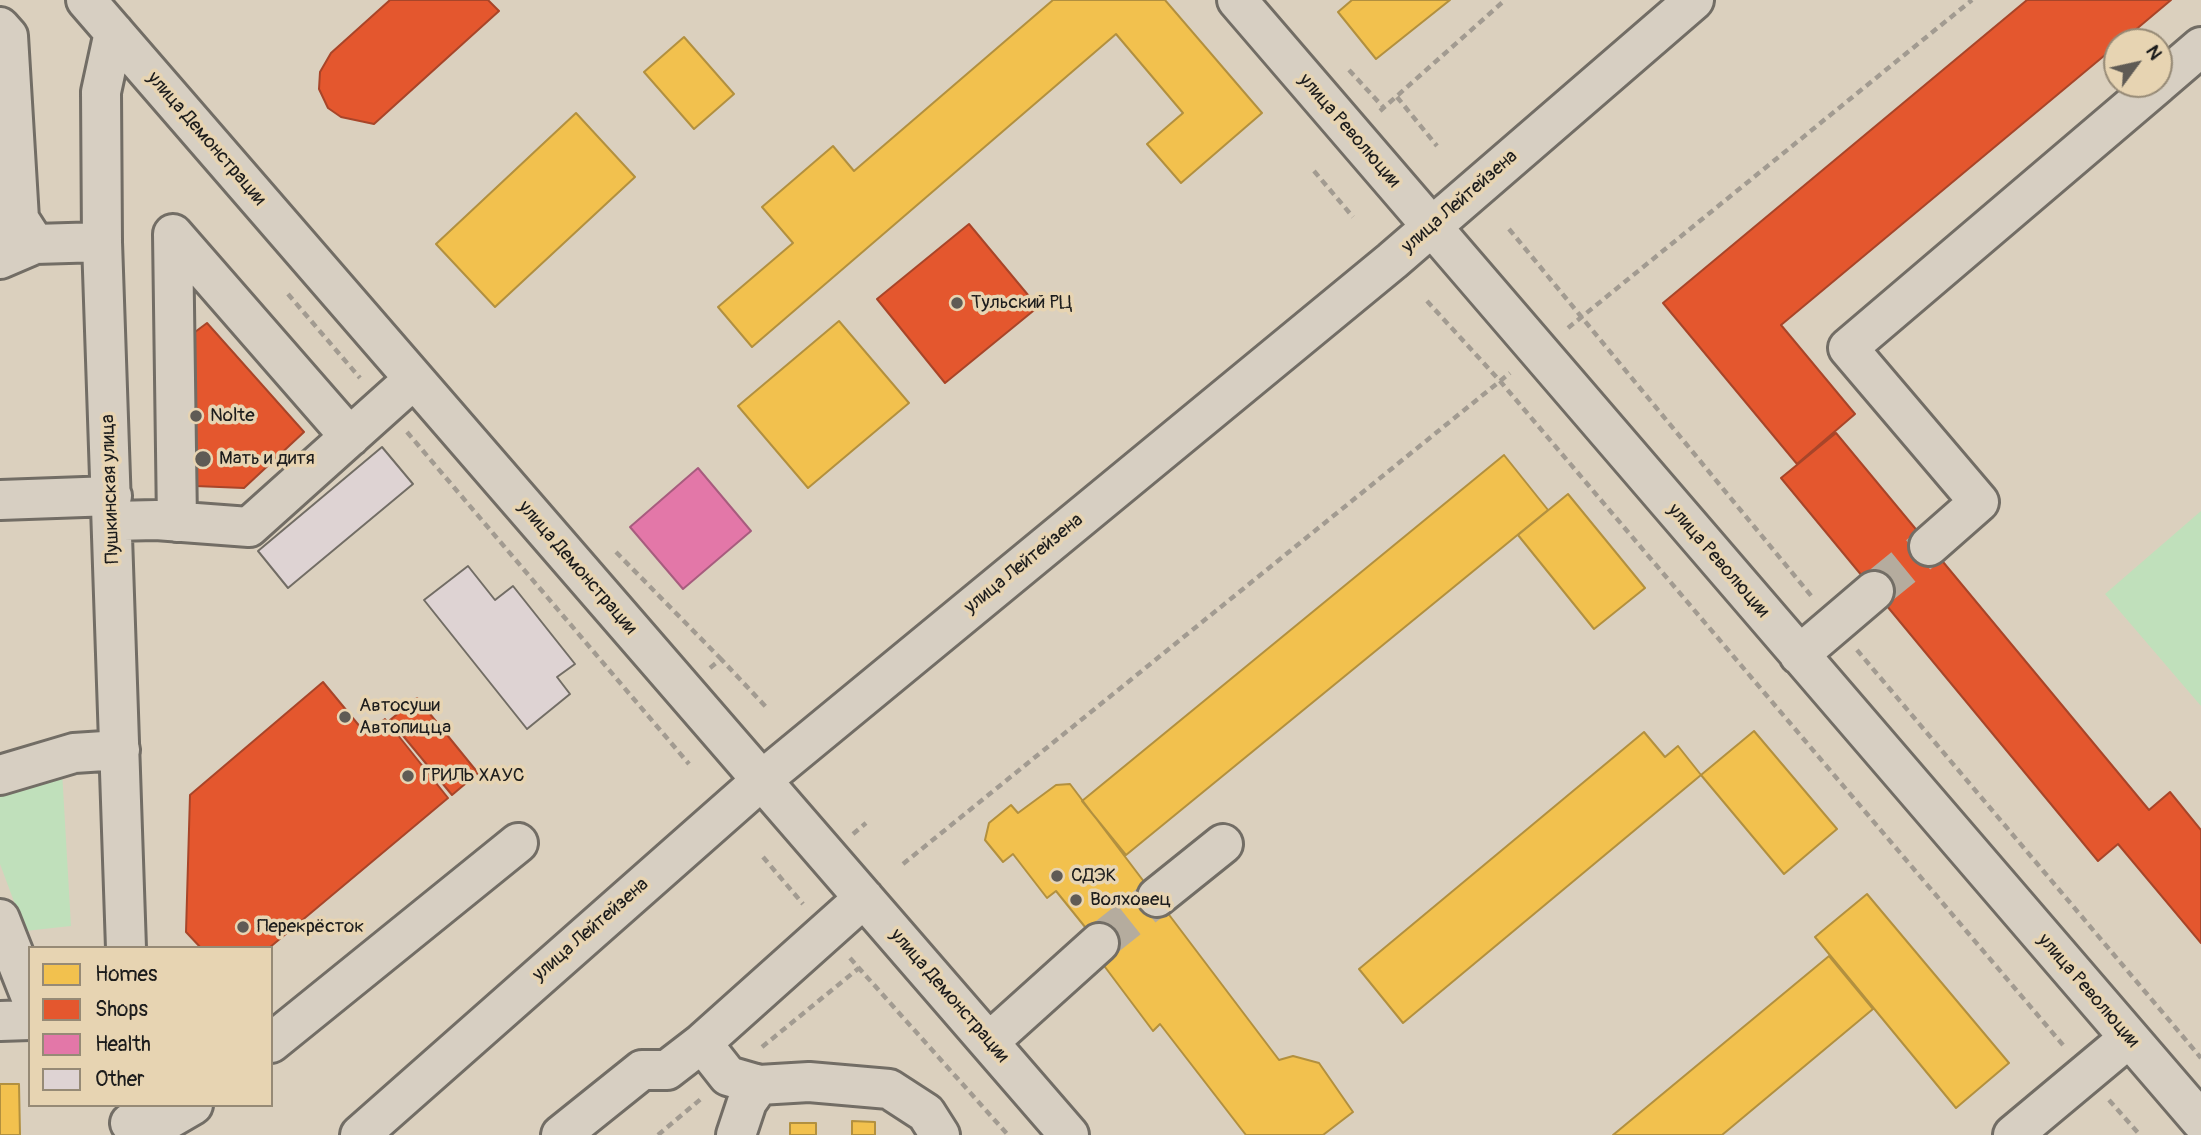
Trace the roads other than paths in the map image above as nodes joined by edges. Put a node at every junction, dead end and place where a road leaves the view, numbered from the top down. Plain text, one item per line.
1 (86, 0) edge
2 (1237, 0) edge
3 (1694, 0) edge
4 (0, 27) edge
5 (114, 32) junction
6 (2201, 47) edge
7 (2173, 70) edge
8 (2140, 98) edge
9 (1430, 226) junction
10 (18, 228) edge
11 (102, 242) junction
12 (0, 259) edge
13 (414, 379) junction
14 (350, 437) junction
15 (0, 500) edge
16 (112, 508) junction
17 (177, 522) junction
18 (1930, 546) tunnel mouth
19 (1874, 591) tunnel mouth
20 (1799, 655) junction
21 (120, 750) junction
22 (0, 775) edge
23 (762, 780) junction
24 (518, 843) dead end
25 (1223, 844) dead end
26 (1157, 897) tunnel mouth
27 (864, 898) junction
28 (0, 919) edge
29 (1099, 943) tunnel mouth
30 (126, 946) edge
31 (28, 990) edge
32 (28, 1020) edge
33 (0, 1021) edge
34 (2129, 1038) junction
35 (273, 1041) edge
36 (989, 1042) junction
37 (702, 1043) junction
38 (759, 1085) junction
39 (190, 1107) edge
40 (130, 1121) edge
41 (2201, 1121) edge
42 (360, 1135) edge
43 (561, 1135) edge
44 (736, 1135) edge
45 (940, 1135) edge
46 (1069, 1135) edge
47 (2013, 1135) edge

1 - 5 street, улица Демонстрации
2 - 9 street, улица Революции
3 - 9 street, улица Лейтейзена
4 - 10 street
5 - 11 street, Пушкинская улица
5 - 13 street, улица Демонстрации
6 - 7 street
8 - 18 street
9 - 20 street, улица Революции
9 - 23 street, улица Лейтейзена
10 - 11 street
10 - 12 street
11 - 16 street, Пушкинская улица
13 - 14 street
13 - 23 street, улица Демонстрации
14 - 17 street
14 - 17 street
15 - 16 street
16 - 17 street
16 - 21 street, Пушкинская улица
19 - 20 street
20 - 34 street, улица Революции
21 - 22 street
21 - 30 street, Пушкинская улица
23 - 27 street, улица Демонстрации
23 - 42 street, улица Лейтейзена
24 - 35 street
25 - 26 street
27 - 36 street, улица Демонстрации
27 - 37 street
28 - 31 street
29 - 36 street
32 - 33 street
34 - 41 street, улица Революции
34 - 47 street
36 - 46 street, улица Демонстрации
37 - 38 street
37 - 43 street
38 - 44 street
38 - 45 street
39 - 40 street

